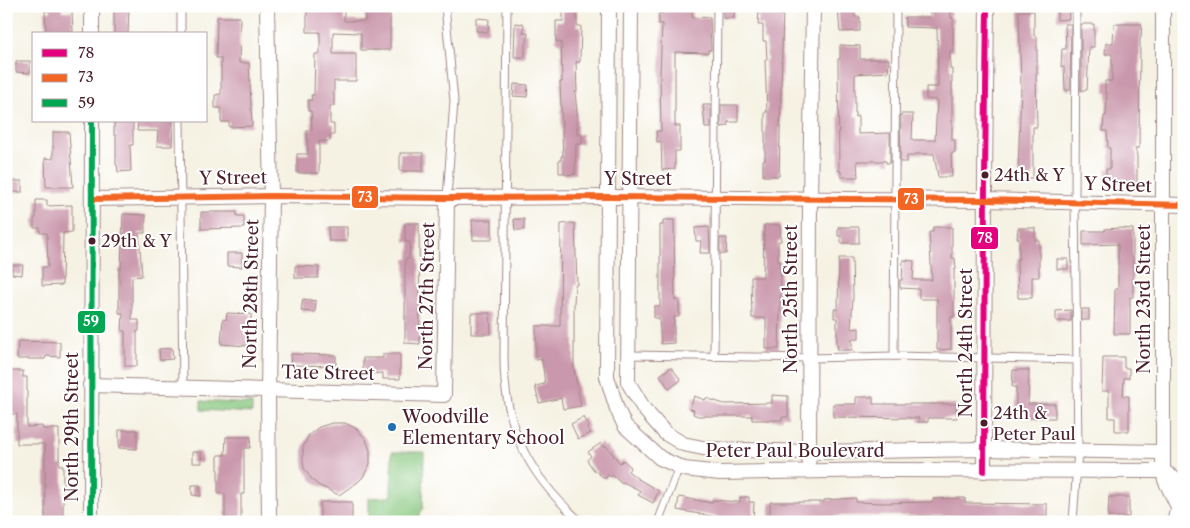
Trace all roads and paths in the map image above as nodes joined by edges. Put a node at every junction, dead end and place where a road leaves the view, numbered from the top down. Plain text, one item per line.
1 (92, 6) edge
2 (181, 6) edge
3 (267, 6) edge
4 (445, 6) edge
5 (507, 6) edge
6 (609, 6) edge
7 (631, 6) edge
8 (718, 6) edge
9 (813, 6) edge
10 (896, 6) edge
11 (987, 6) edge
12 (1076, 6) edge
13 (1163, 6) edge
14 (92, 32) edge
15 (181, 32) edge
16 (92, 122) edge
17 (180, 122) edge
18 (271, 196) junction
19 (608, 197) junction
20 (629, 197) junction
21 (180, 198) junction
22 (447, 198) junction
23 (506, 198) junction
24 (716, 198) junction
25 (92, 199) junction
26 (810, 200) junction
27 (895, 200) junction
28 (985, 200) junction
29 (1075, 202) junction
30 (1163, 205) junction
31 (1184, 205) edge
32 (628, 355) junction
33 (894, 356) junction
34 (714, 357) junction
35 (810, 358) junction
36 (985, 358) junction
37 (1077, 360) junction
38 (90, 385) junction
39 (183, 388) junction
40 (268, 391) junction
41 (444, 395) joint
42 (984, 449) junction
43 (1078, 450) junction
44 (810, 452) junction
45 (1163, 452) junction
46 (679, 467) junction
47 (984, 470) junction
48 (809, 471) junction
49 (1076, 471) junction
50 (1163, 471) junction
51 (1184, 490) edge
52 (1179, 516) edge
53 (91, 522) edge
54 (269, 522) edge
55 (581, 522) edge
56 (658, 522) edge
57 (1073, 522) edge

1 - 14 street
2 - 15 lane
3 - 18 street, North 28th Street
4 - 22 lane
5 - 23 lane
6 - 19 street, Peter Paul Boulevard
7 - 20 street, Peter Paul Boulevard
8 - 24 lane
9 - 26 street, North 25th Street
10 - 27 lane
11 - 28 street, North 24th Street
12 - 29 lane
13 - 30 street, North 23rd Street
16 - 25 street, North 29th Street
17 - 21 lane
18 - 21 street, Y Street
18 - 22 street, Y Street
18 - 40 street, North 28th Street
19 - 20 street, Y Street
19 - 23 street, Y Street
19 - 46 street, Peter Paul Boulevard
20 - 24 street, Y Street
20 - 32 street, Peter Paul Boulevard
21 - 25 street, Y Street
21 - 39 lane
22 - 23 street, Y Street
22 - 41 street, North 27th Street
23 - 55 lane
24 - 26 street, Y Street
24 - 34 lane
25 - 38 street, North 29th Street
26 - 27 street, Y Street
26 - 35 street, North 25th Street
27 - 28 street, Y Street
27 - 33 lane
28 - 29 street, Y Street
28 - 36 street, North 24th Street
29 - 30 street, Y Street
29 - 37 lane
30 - 31 street, Y Street
30 - 45 street, North 23rd Street
32 - 34 lane
32 - 44 street, Peter Paul Boulevard
33 - 35 lane
33 - 36 lane
34 - 35 lane
35 - 44 street, North 25th Street
36 - 37 lane
36 - 42 street, North 24th Street
37 - 43 lane
38 - 39 street, Tate Street
38 - 53 street, North 29th Street
39 - 40 street, Tate Street
40 - 41 street, Tate Street
40 - 54 street, North 28th Street
42 - 43 street, Peter Paul Boulevard
42 - 44 street, Peter Paul Boulevard
42 - 47 street, North 24th Street
43 - 45 street, Peter Paul Boulevard
43 - 49 lane
44 - 48 street, North 25th Street
45 - 50 street, North 23rd Street
46 - 48 street, Peter Paul Boulevard
46 - 56 lane
47 - 48 street, Peter Paul Boulevard
47 - 49 street, Peter Paul Boulevard
49 - 50 street, Peter Paul Boulevard
49 - 57 lane
50 - 51 street
50 - 52 street, North 23rd Street

